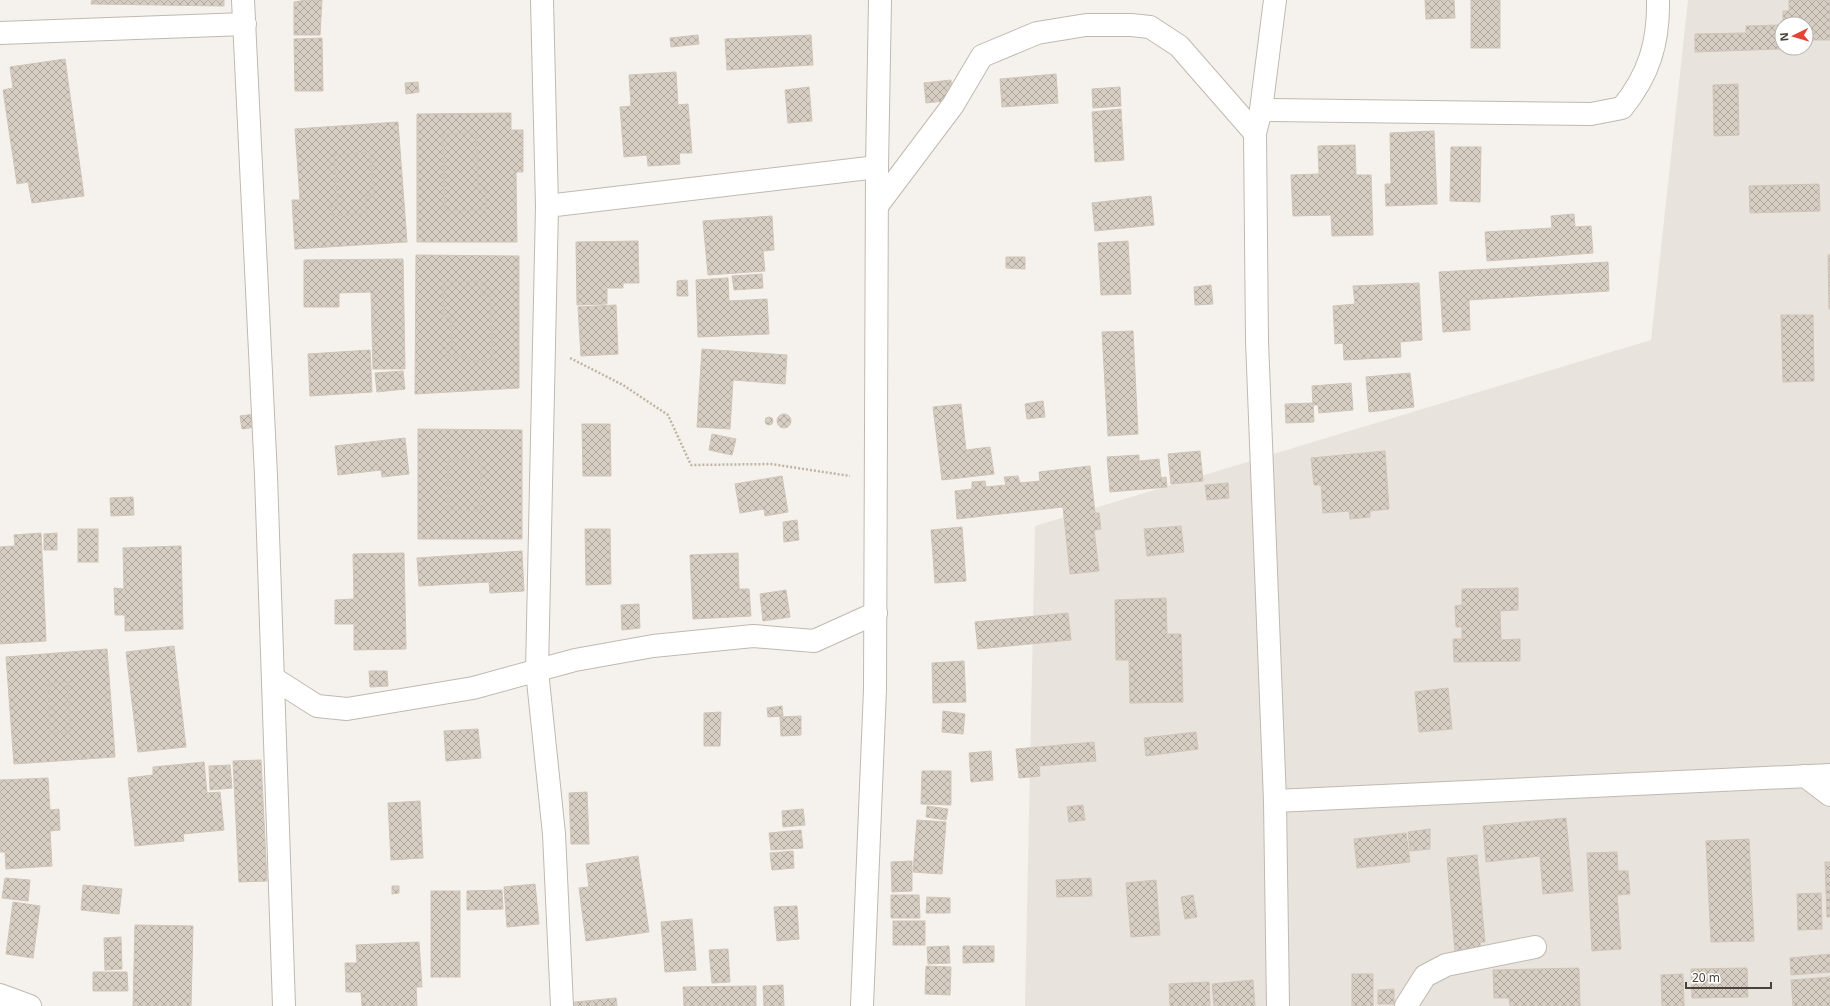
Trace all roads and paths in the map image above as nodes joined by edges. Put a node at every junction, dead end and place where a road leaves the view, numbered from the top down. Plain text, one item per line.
1 (244, 0) edge
2 (542, 0) edge
3 (880, 0) edge
4 (1275, 0) edge
5 (1658, 0) edge
6 (245, 24) junction
7 (0, 33) edge
8 (1261, 110) junction
9 (1255, 132) junction
10 (876, 167) junction
11 (547, 206) junction
12 (877, 206) junction
13 (543, 346) junction
14 (876, 480) junction
15 (876, 613) junction
16 (537, 671) junction
17 (273, 678) junction
18 (1830, 775) edge
19 (1805, 776) junction
20 (1830, 795) edge
21 (1276, 801) junction
22 (1535, 947) dead end
23 (0, 995) edge
24 (30, 1006) edge
25 (284, 1006) edge
26 (562, 1006) edge
27 (862, 1006) edge
28 (1278, 1006) edge
29 (1406, 1006) edge

1 - 6 street
2 - 11 street
3 - 10 street
4 - 8 street
5 - 8 street
6 - 7 street
6 - 17 street
8 - 9 street
9 - 12 street
9 - 21 street
10 - 11 street
10 - 12 street
11 - 13 street
12 - 14 street
13 - 14 path
13 - 16 street
14 - 15 street
15 - 16 street
15 - 27 street
16 - 17 street
16 - 26 street
17 - 25 street
18 - 19 street
19 - 20 street
19 - 21 street
21 - 28 street
22 - 29 street
23 - 24 street

